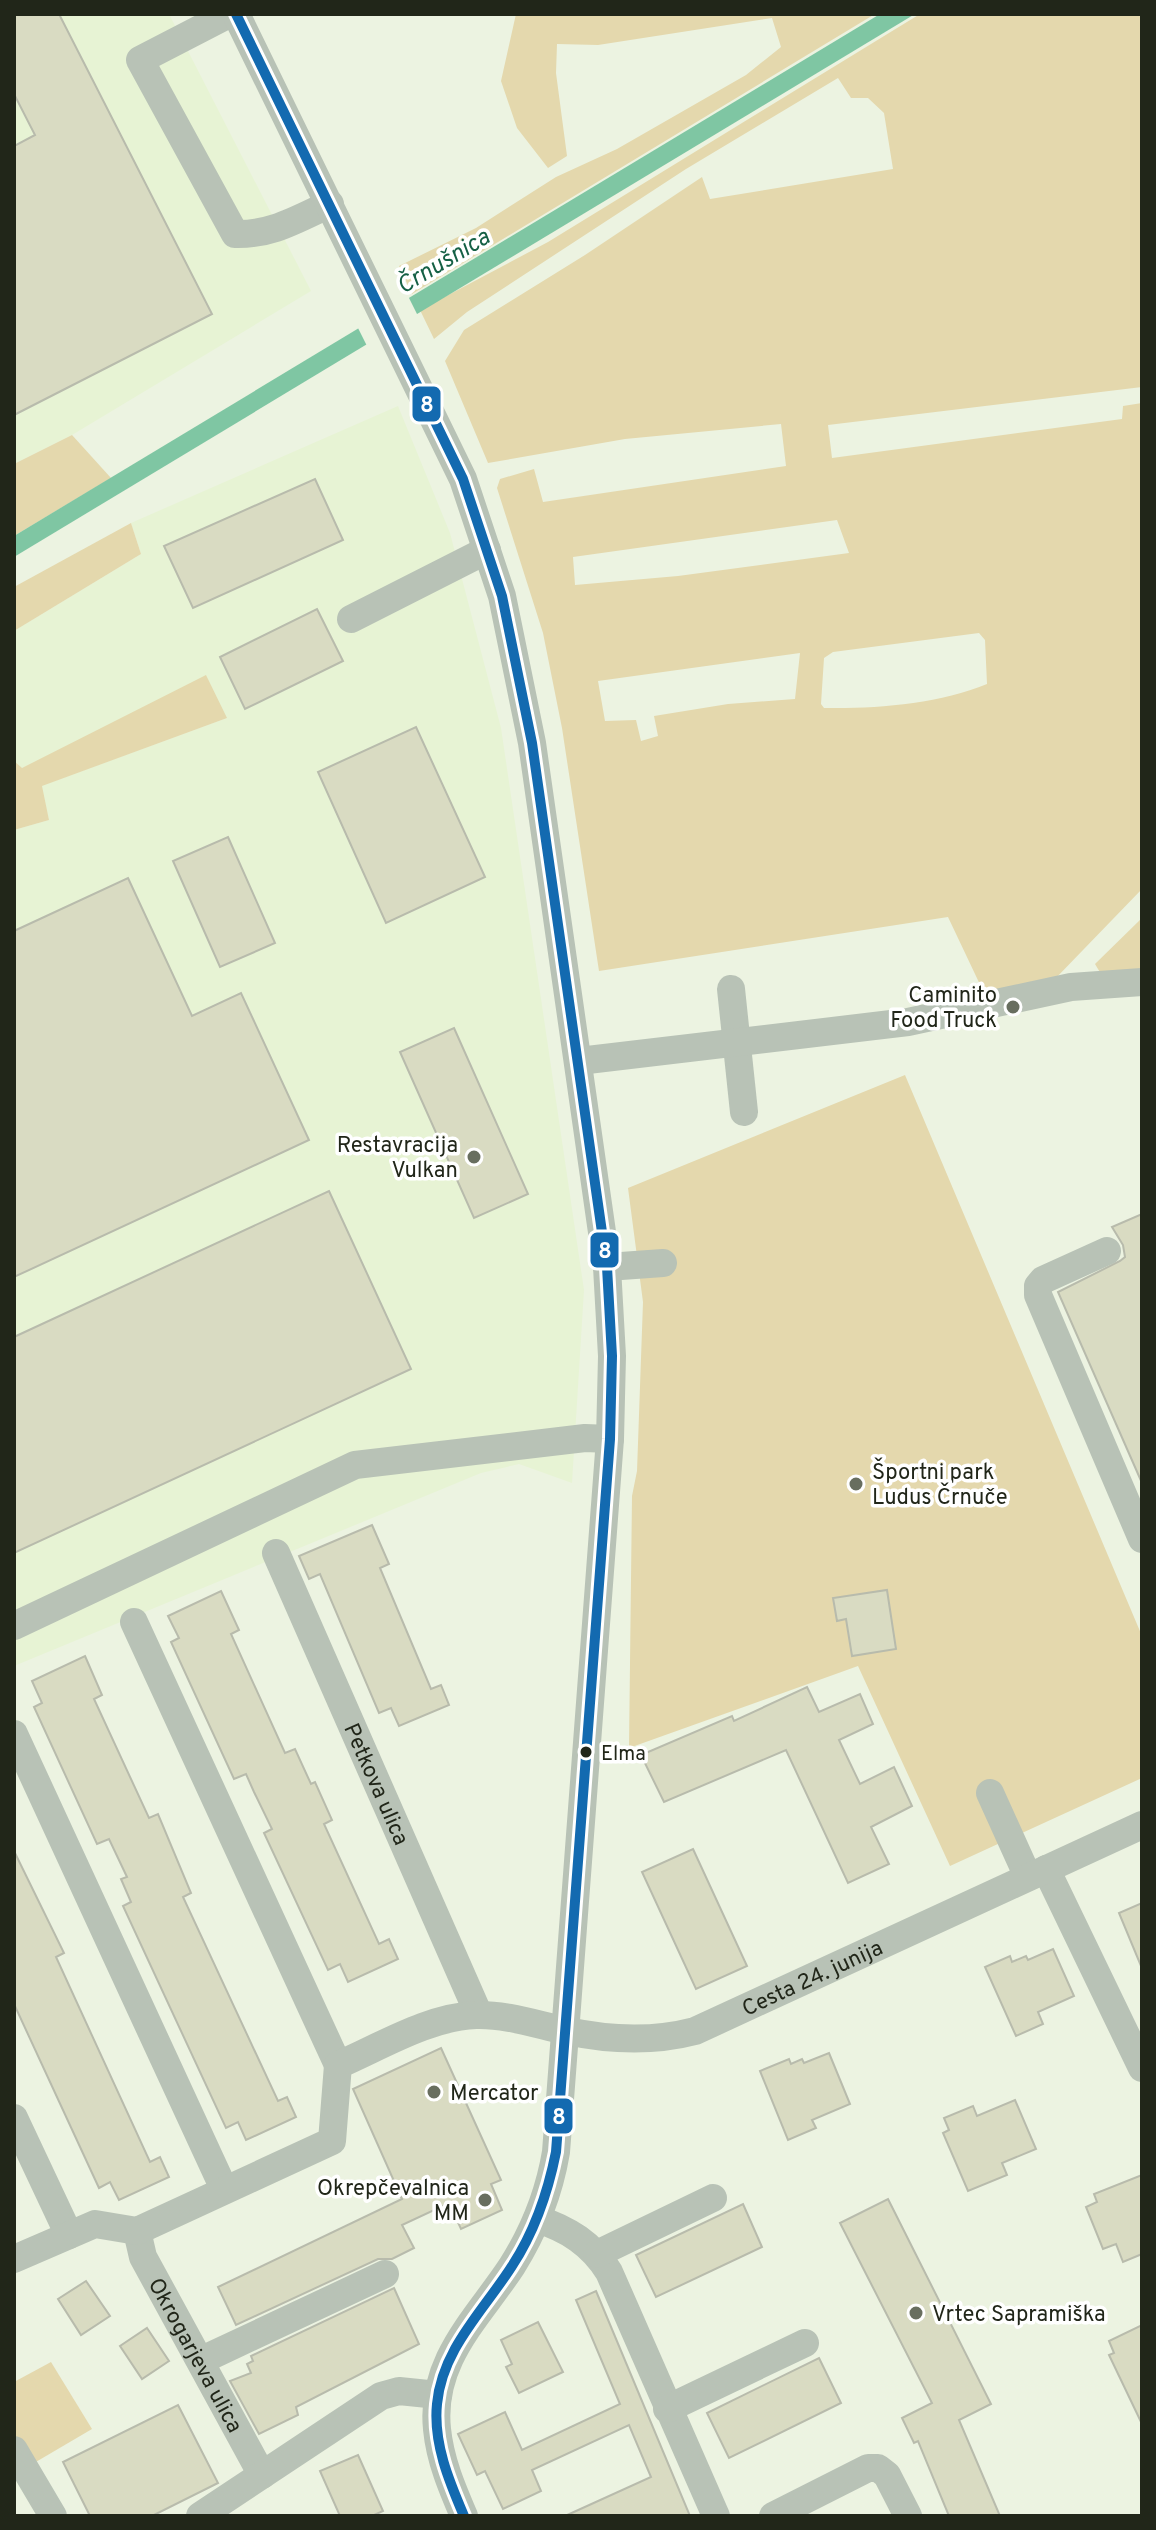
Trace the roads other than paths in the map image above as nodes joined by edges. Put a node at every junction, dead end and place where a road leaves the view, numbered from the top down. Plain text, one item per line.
1 (229, 14) edge
2 (236, 14) edge
3 (330, 204) junction
4 (487, 550) junction
5 (351, 619) dead end
6 (1142, 982) edge
7 (731, 989) dead end
8 (738, 1041) junction
9 (579, 1061) junction
10 (744, 1112) dead end
11 (1107, 1251) dead end
12 (663, 1263) dead end
13 (607, 1267) junction
14 (610, 1439) junction
15 (1142, 1539) edge
16 (276, 1553) dead end
17 (134, 1622) dead end
18 (14, 1626) edge
19 (14, 1734) edge
20 (990, 1793) dead end
21 (1142, 1825) edge
22 (1037, 1873) junction
23 (479, 2015) junction
24 (565, 2031) junction
25 (338, 2065) junction
26 (1142, 2068) edge
27 (14, 2118) edge
28 (224, 2189) junction
29 (713, 2198) dead end
30 (537, 2219) junction
31 (137, 2231) junction
32 (69, 2235) junction
33 (597, 2254) junction
34 (14, 2259) edge
35 (385, 2274) dead end
36 (805, 2343) dead end
37 (202, 2360) junction
38 (438, 2395) junction
39 (667, 2409) junction
40 (14, 2450) edge
41 (262, 2475) junction
42 (53, 2516) edge
43 (200, 2516) edge
44 (464, 2516) edge
45 (716, 2516) edge
46 (773, 2516) edge
47 (908, 2516) edge

1 - 3 street
2 - 3 street
3 - 4 street
4 - 5 street
4 - 9 street
6 - 8 street
7 - 8 street
8 - 9 street
8 - 10 street
9 - 13 street
11 - 15 street
12 - 13 street
13 - 14 street
14 - 18 street
14 - 24 street
16 - 23 street, Petkova ulica
17 - 25 street
19 - 28 street
20 - 22 street
21 - 22 street, Cesta 24. junija
22 - 24 street, Cesta 24. junija
22 - 26 street
23 - 24 street
23 - 25 street
24 - 30 street
25 - 28 street
27 - 32 street
28 - 31 street
29 - 33 street
30 - 33 street
30 - 38 street
31 - 32 street
31 - 37 street, Okrogarjeva ulica
32 - 34 street
33 - 39 street
35 - 37 street
36 - 39 street
37 - 41 street, Okrogarjeva ulica
38 - 41 street
38 - 44 street
39 - 45 street
40 - 42 street
41 - 43 street
46 - 47 street

